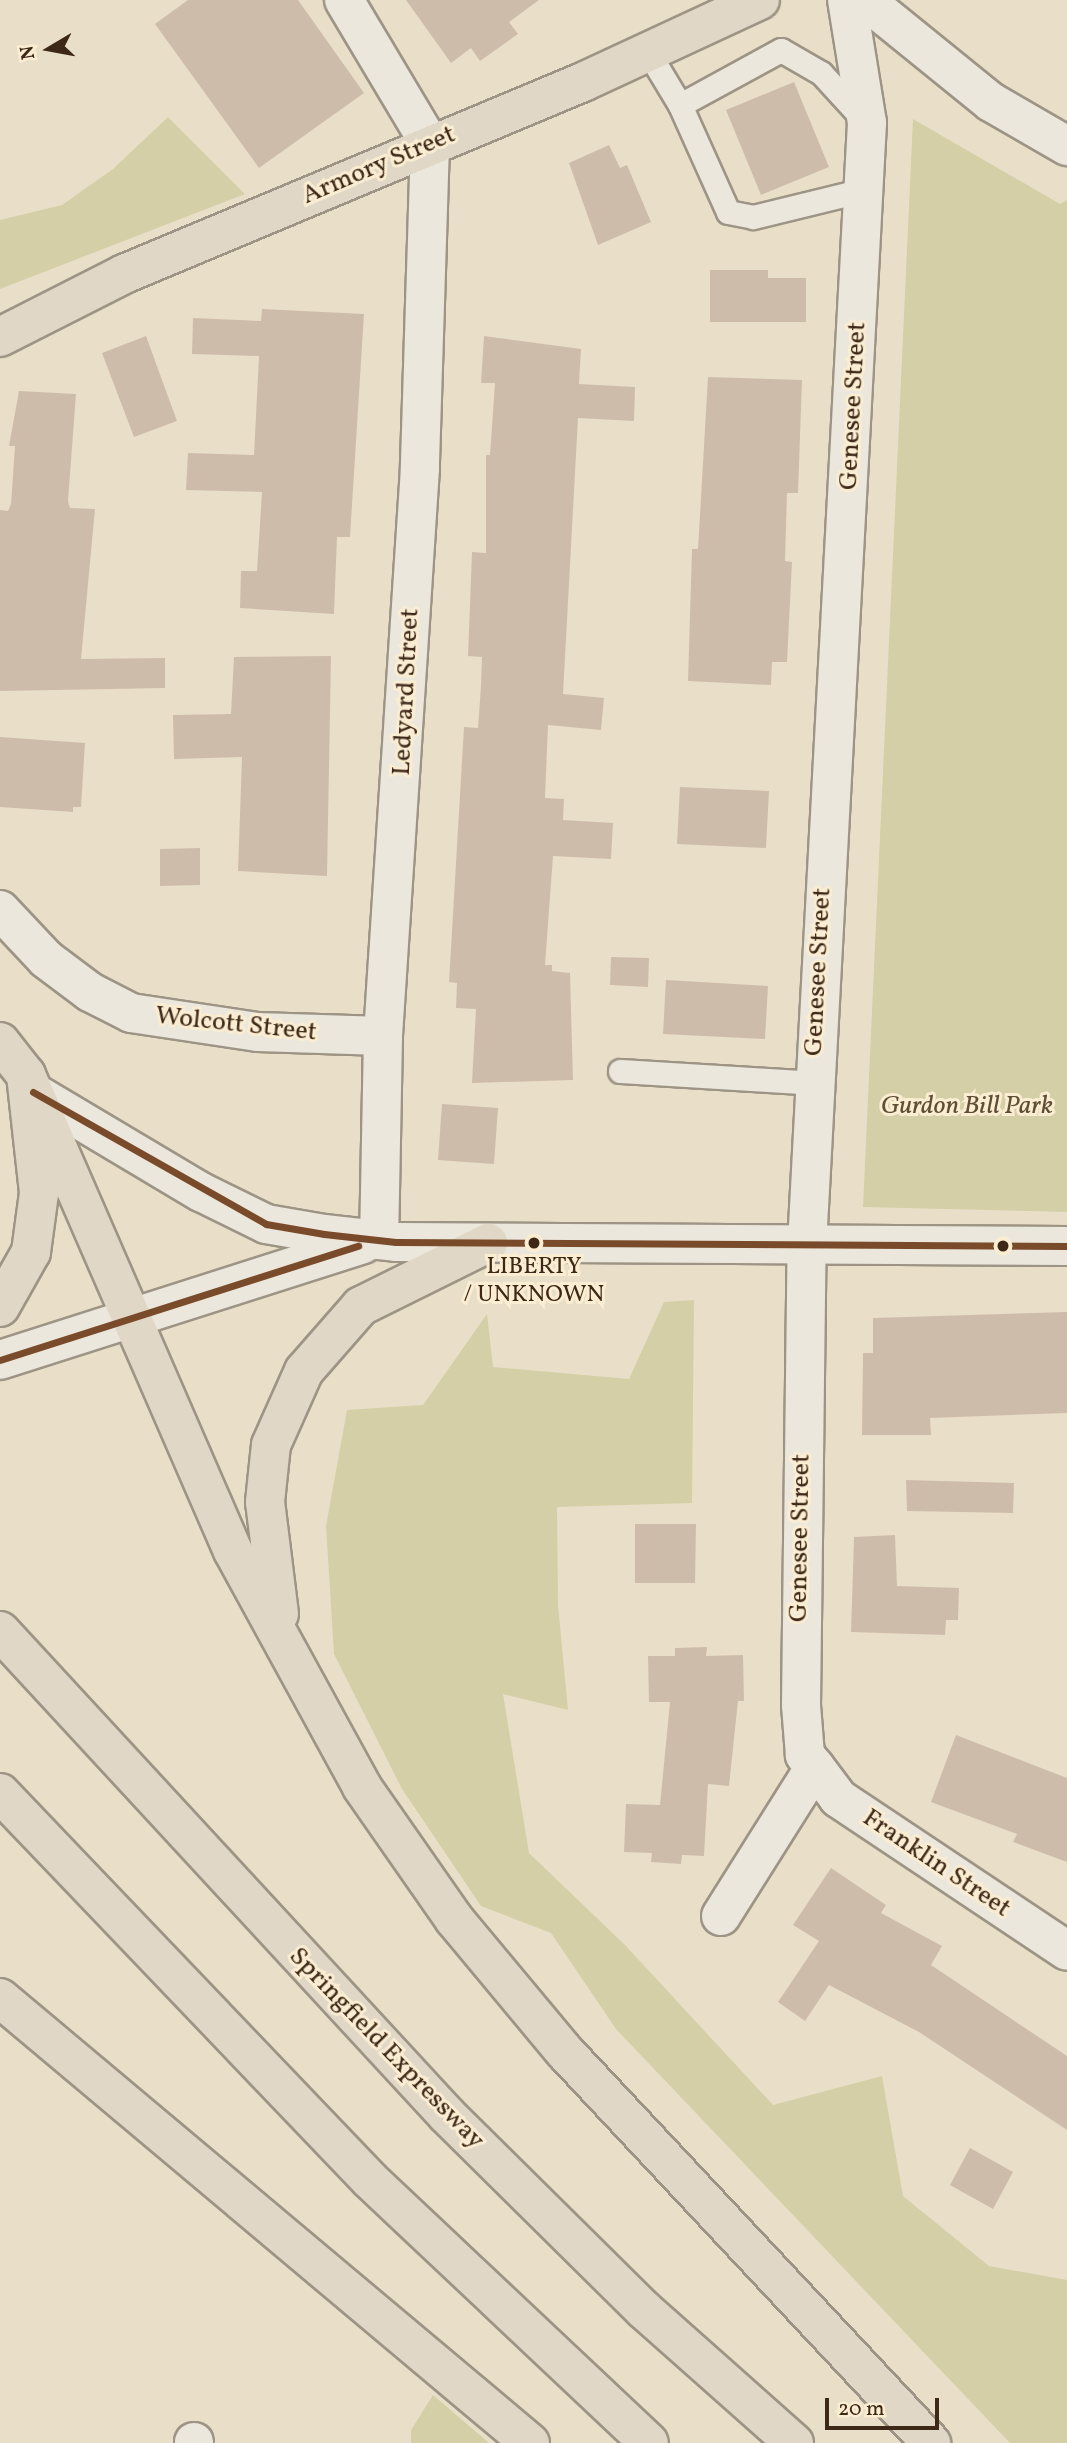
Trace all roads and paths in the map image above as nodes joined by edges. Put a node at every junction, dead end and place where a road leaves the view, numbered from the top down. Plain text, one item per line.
1 (344, 0) edge
2 (760, 0) edge
3 (847, 0) edge
4 (865, 0) edge
5 (648, 52) junction
6 (680, 105) junction
7 (867, 123) junction
8 (430, 144) junction
9 (1067, 146) edge
10 (864, 190) junction
11 (0, 337) edge
12 (0, 910) edge
13 (383, 1037) junction
14 (0, 1042) edge
15 (620, 1071) dead end
16 (29, 1083) junction
17 (814, 1083) junction
18 (379, 1240) junction
19 (488, 1243) junction
20 (807, 1245) junction
21 (1067, 1246) edge
22 (0, 1307) edge
23 (131, 1316) junction
24 (0, 1360) edge
25 (0, 1631) edge
26 (286, 1651) junction
27 (815, 1767) junction
28 (0, 1793) edge
29 (721, 1916) dead end
30 (1067, 1951) edge
31 (0, 1998) edge
32 (530, 2443) edge
33 (649, 2443) edge
34 (794, 2443) edge
35 (932, 2443) edge

1 - 8 street
2 - 5 main road, Armory Street
3 - 7 street, Genesee Street
4 - 9 street
5 - 6 lane
5 - 8 main road, Armory Street
6 - 7 lane
6 - 10 lane
7 - 10 street, Genesee Street
8 - 11 main road, Armory Street
8 - 13 street, Ledyard Street
10 - 17 street, Genesee Street
12 - 13 street, Wolcott Street
13 - 18 street, Ledyard Street
14 - 16 main road
15 - 17 lane
16 - 18 street
16 - 22 main road
16 - 23 main road
17 - 20 street, Genesee Street
18 - 19 street
18 - 23 street
19 - 20 street
19 - 26 main road
20 - 21 street
20 - 27 street, Genesee Street
23 - 24 street
23 - 26 main road
25 - 34 main road, Springfield Expressway
26 - 35 main road
27 - 29 street
27 - 30 street, Franklin Street
28 - 33 main road
31 - 32 main road

